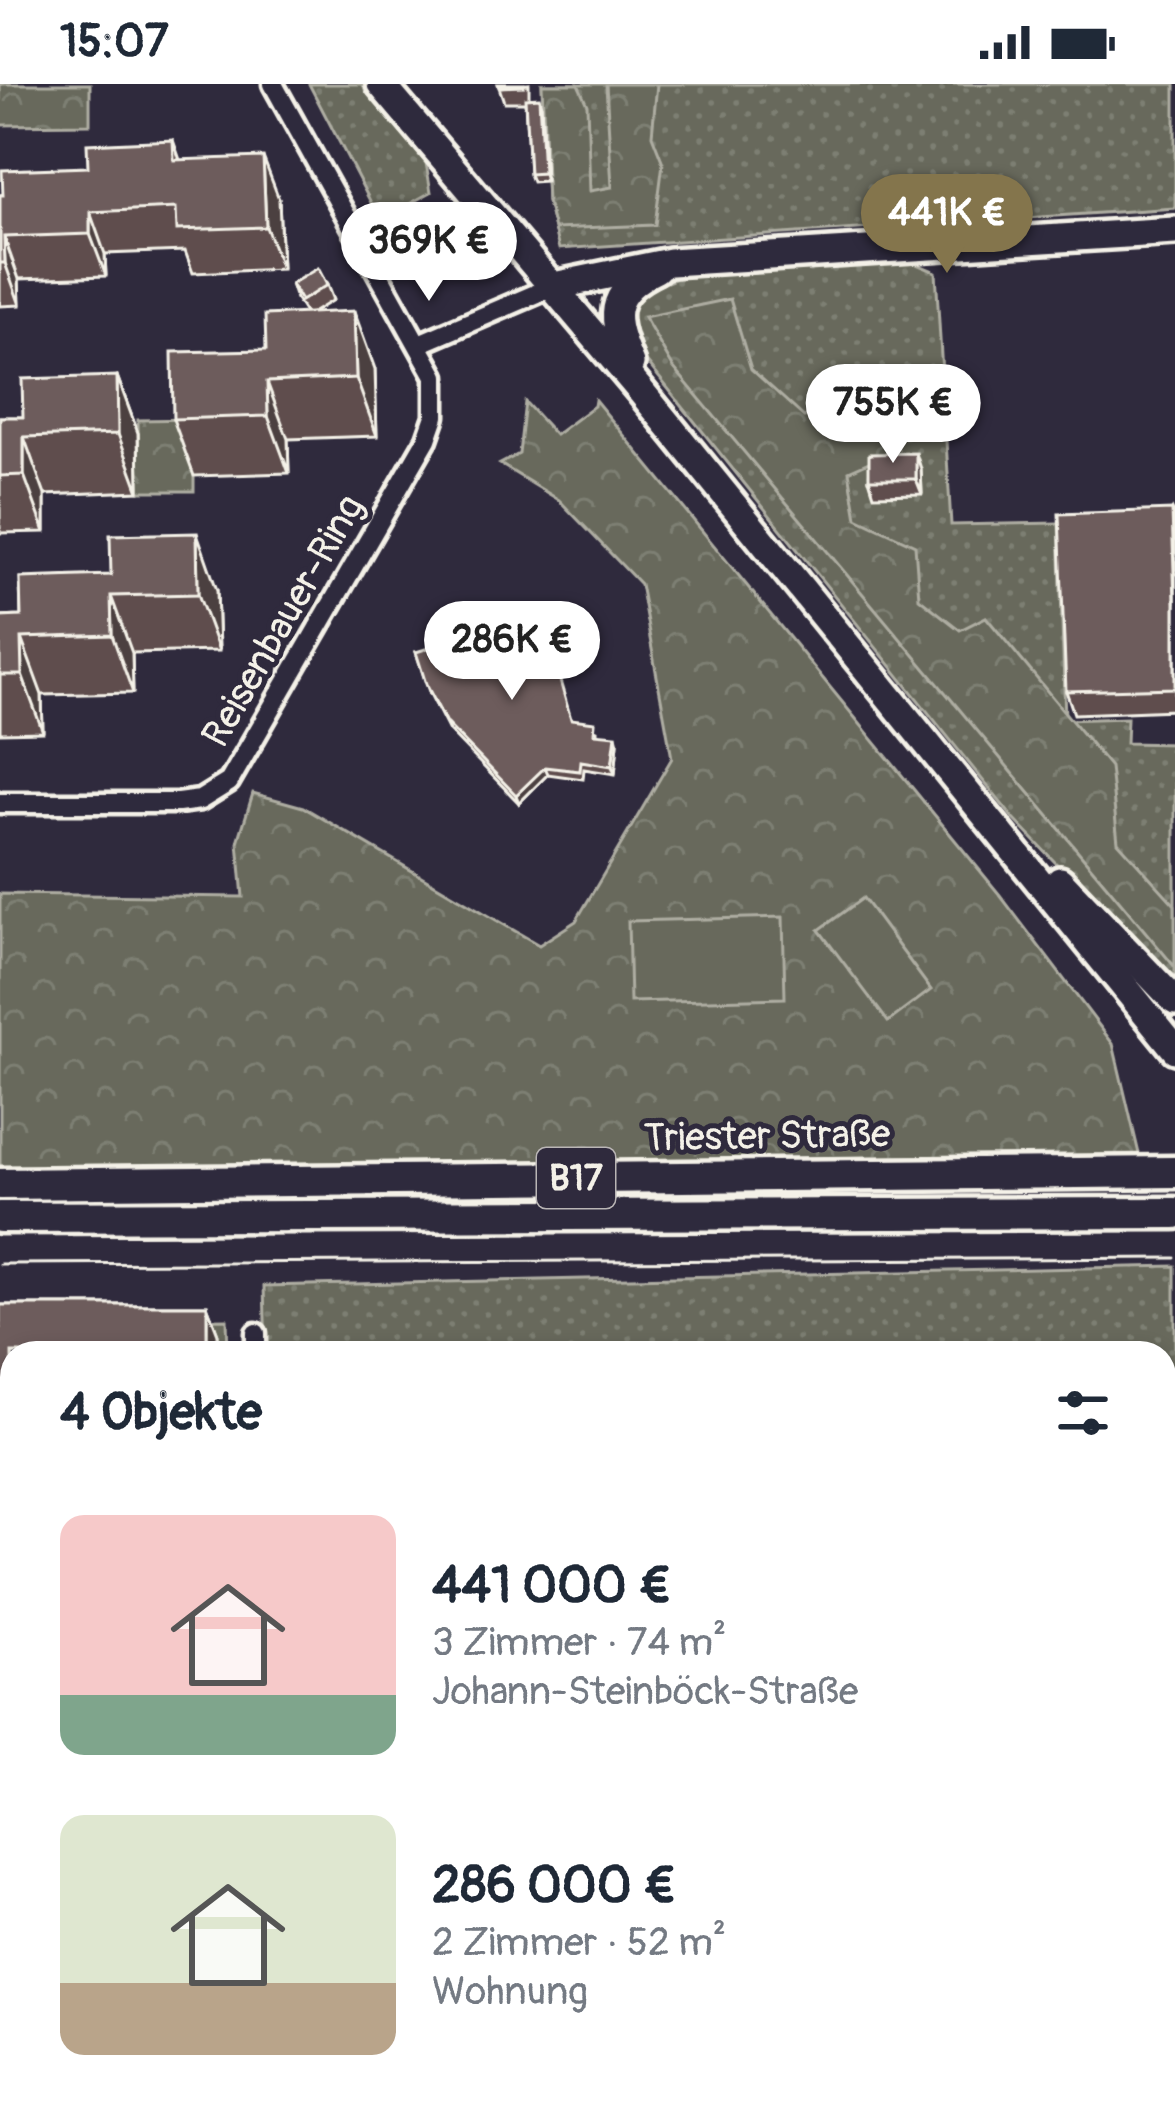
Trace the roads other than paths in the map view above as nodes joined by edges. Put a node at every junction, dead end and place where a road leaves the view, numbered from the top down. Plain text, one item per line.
1 (273, 84) edge
2 (381, 84) edge
3 (1175, 230) edge
4 (670, 262) junction
5 (554, 286) junction
6 (419, 344) junction
7 (640, 390) junction
8 (925, 739) junction
9 (0, 803) edge
10 (1175, 1001) edge
11 (1175, 1049) edge
12 (1167, 1166) edge
13 (0, 1184) edge
14 (1175, 1213) edge
15 (0, 1216) edge

1 - 6 street, Reisenbauer-Ring
2 - 5 main road
3 - 4 main road
4 - 5 main road
4 - 7 main road
5 - 6 street
5 - 7 main road
6 - 9 street, Reisenbauer-Ring
7 - 8 main road
8 - 10 main road
8 - 11 main road
12 - 13 main road, Triester Straße / B17
14 - 15 main road, Triester Straße / B17

